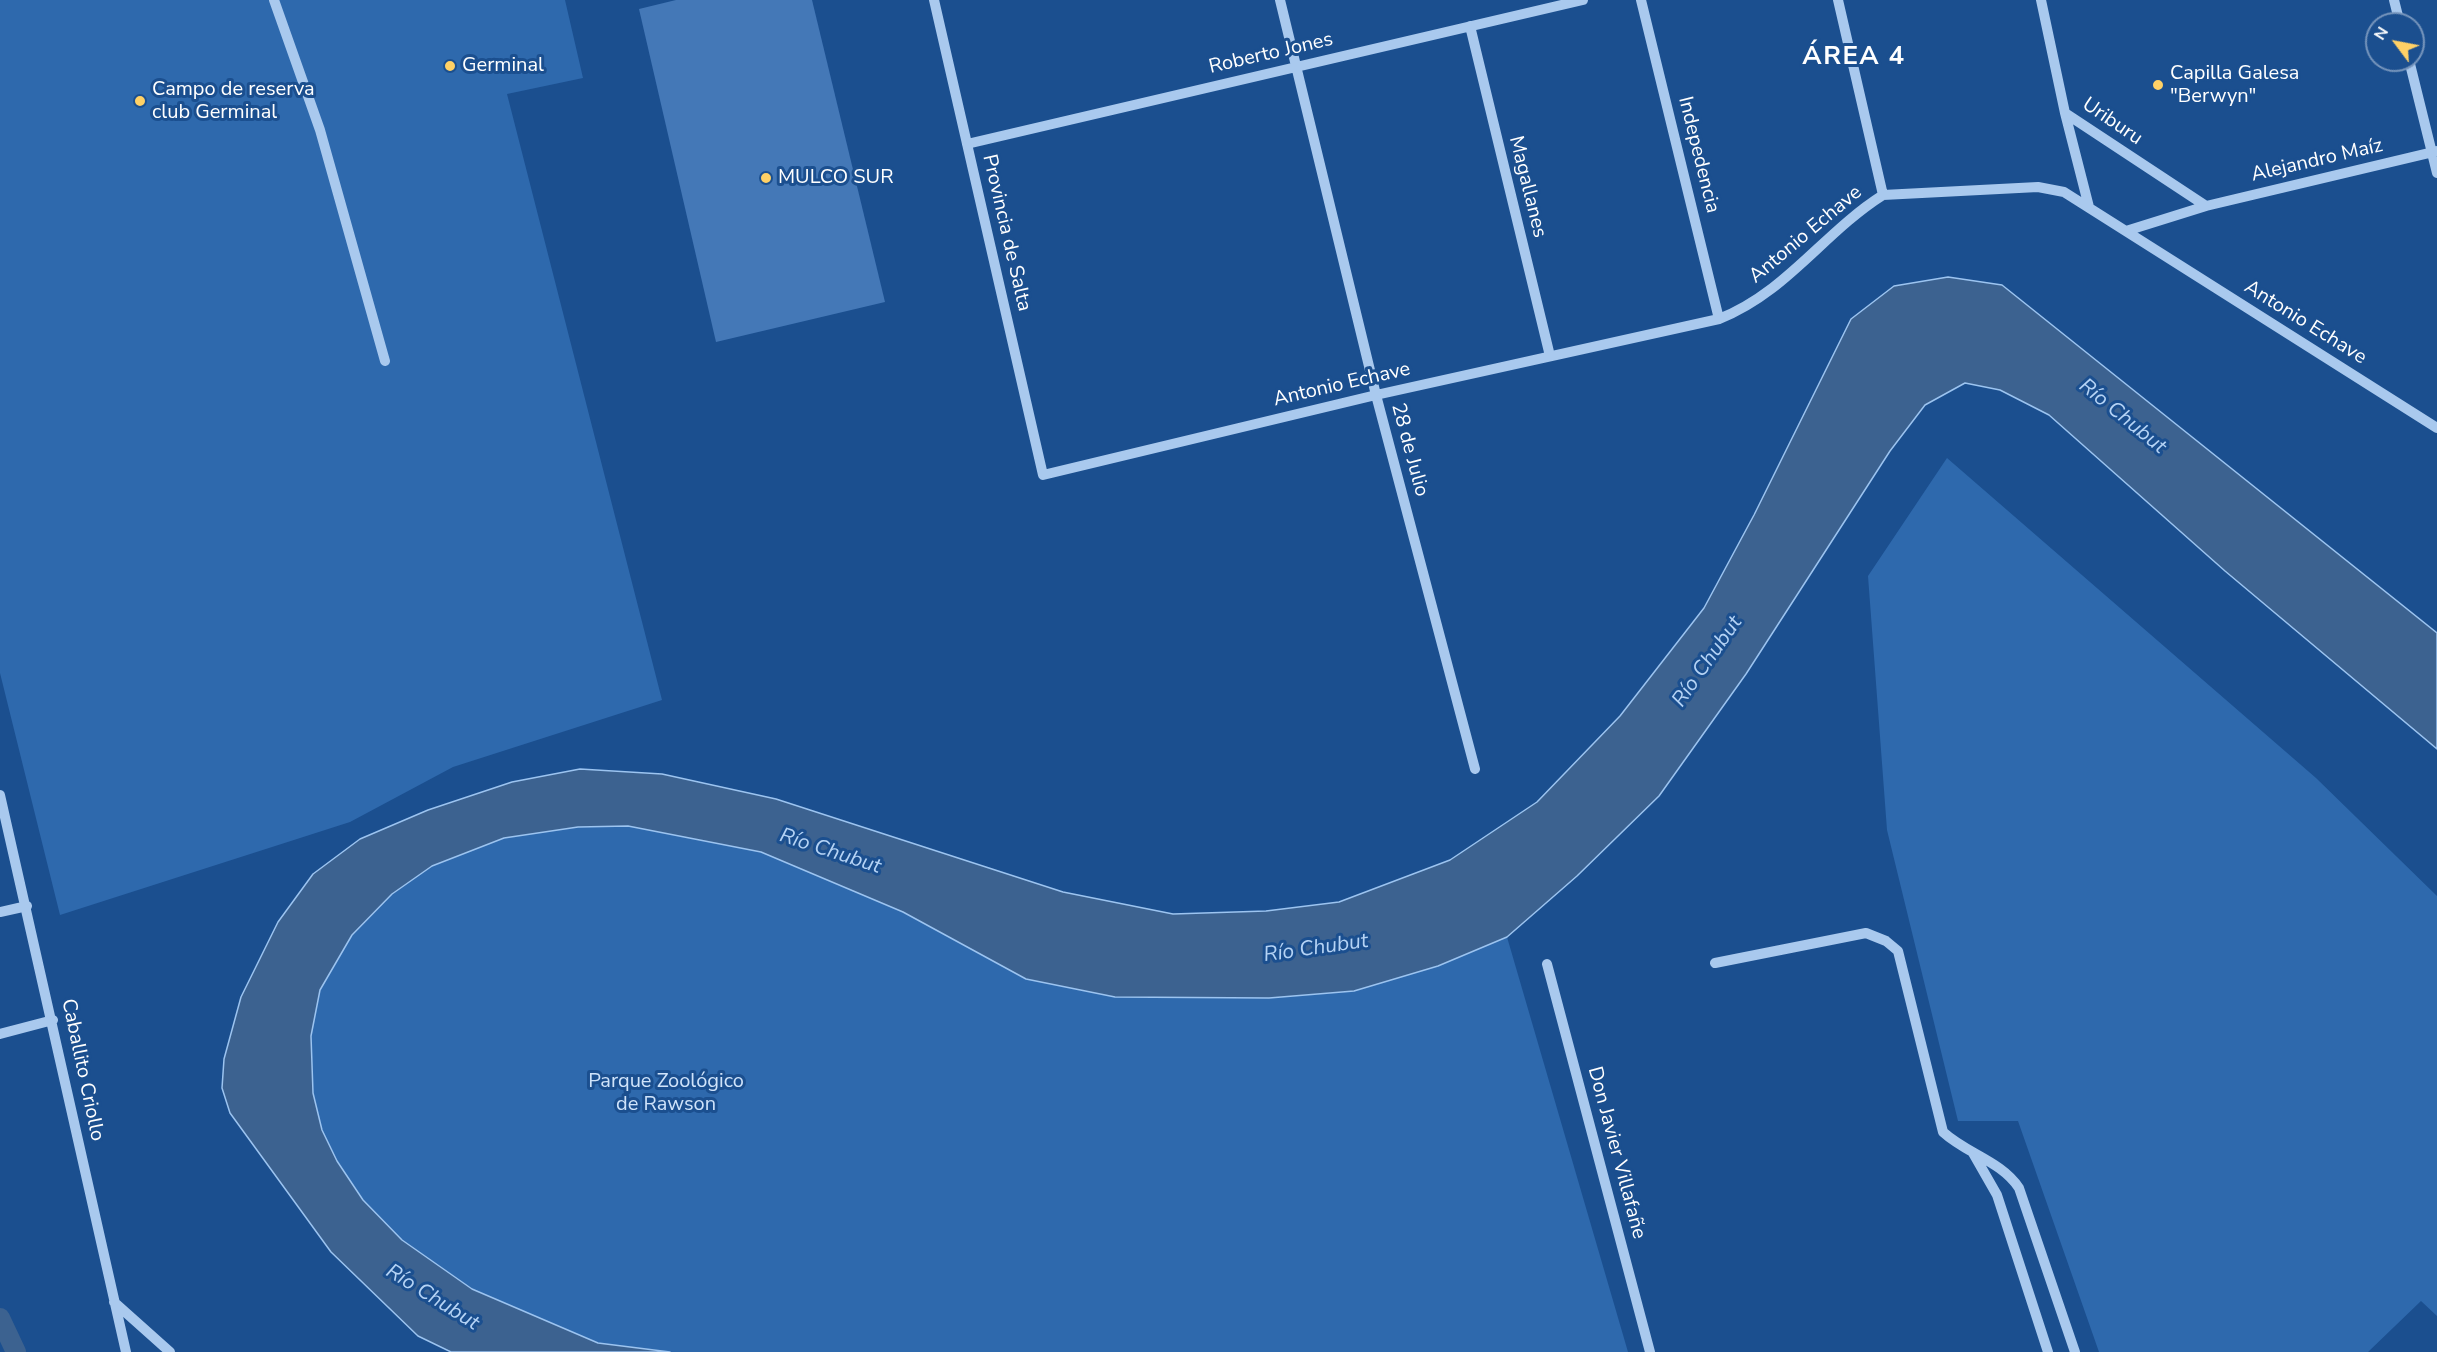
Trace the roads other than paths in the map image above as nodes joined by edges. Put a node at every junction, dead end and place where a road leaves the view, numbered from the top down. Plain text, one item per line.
1 (274, 0) edge
2 (934, 0) edge
3 (1280, 0) edge
4 (1583, 0) edge
5 (1641, 0) edge
6 (1838, 0) edge
7 (2041, 0) edge
8 (1470, 26) junction
9 (1296, 67) junction
10 (2412, 72) edge
11 (2065, 113) junction
12 (967, 144) junction
13 (2434, 151) edge
14 (2437, 173) edge
15 (1883, 195) junction
16 (2205, 206) junction
17 (2089, 207) junction
18 (2126, 231) junction
19 (1719, 318) junction
20 (1550, 356) junction
21 (385, 361) dead end
22 (1376, 395) junction
23 (2437, 428) edge
24 (1043, 475) joint
25 (1475, 769) dead end
26 (0, 795) edge
27 (27, 906) junction
28 (0, 912) edge
29 (1715, 963) dead end
30 (1547, 964) dead end
31 (53, 1020) junction
32 (0, 1034) edge
33 (1973, 1153) junction
34 (114, 1302) junction
35 (126, 1352) edge
36 (170, 1352) edge
37 (1650, 1352) edge
38 (2048, 1352) edge
39 (2075, 1352) edge

1 - 21 street
2 - 12 street, Provincia de Salta
3 - 9 street, 28 de Julio
4 - 8 street, Roberto Jones
5 - 19 street, Indepedencia
6 - 15 street
7 - 11 street, Uriburu
8 - 9 street, Roberto Jones
8 - 20 street, Magallanes
9 - 12 street, Roberto Jones
9 - 22 street, 28 de Julio
10 - 13 street
11 - 16 street, Uriburu
11 - 17 street
12 - 24 street, Provincia de Salta
13 - 14 street
13 - 16 street, Alejandro Maíz
15 - 17 street, Antonio Echave
15 - 19 street, Antonio Echave
16 - 18 street, Alejandro Maíz
17 - 18 street, Antonio Echave
18 - 23 street, Antonio Echave
19 - 20 street, Antonio Echave
20 - 22 street, Antonio Echave
22 - 24 street, Antonio Echave
22 - 25 street, 28 de Julio
26 - 27 street, Caballito Criollo
27 - 28 street
27 - 31 street, Caballito Criollo
29 - 33 street
30 - 37 street, Don Javier Villafañe
31 - 32 street
31 - 34 street, Caballito Criollo
33 - 38 street
33 - 39 street
34 - 35 street, Caballito Criollo
34 - 36 street

